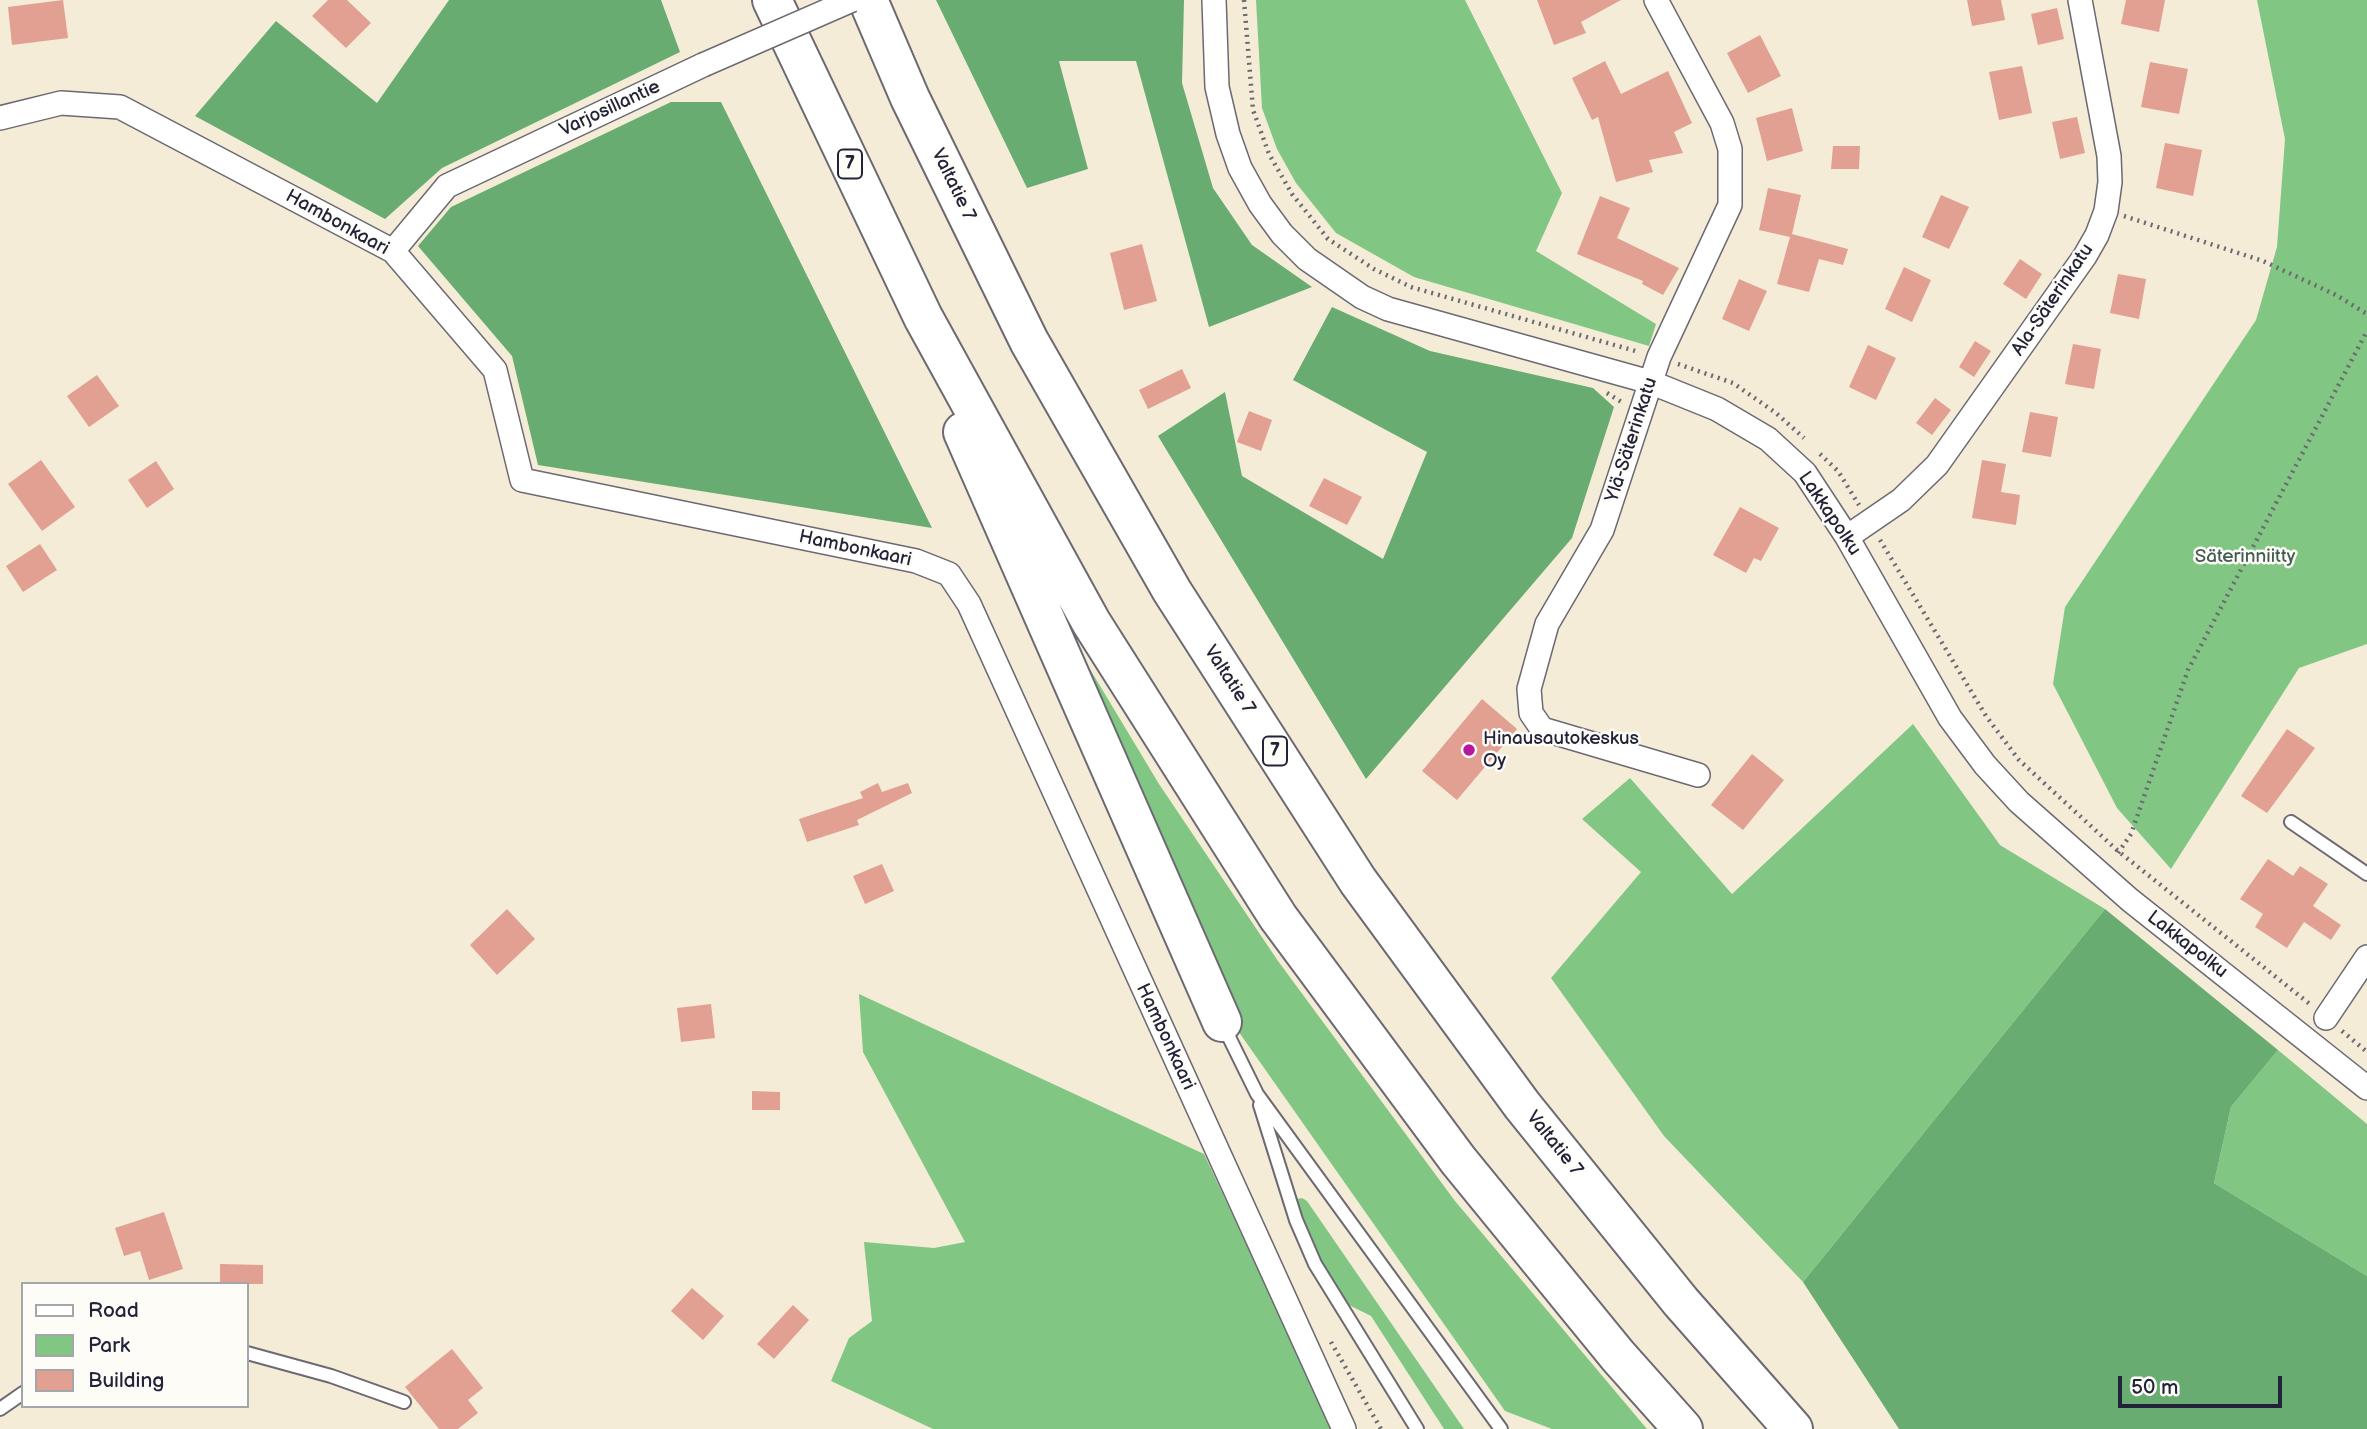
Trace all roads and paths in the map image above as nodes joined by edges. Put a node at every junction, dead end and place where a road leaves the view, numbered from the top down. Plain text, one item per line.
1 (772, 0) edge
2 (852, 0) edge
3 (868, 0) edge
4 (1214, 0) edge
5 (1244, 0) edge
6 (1656, 0) edge
7 (2080, 0) edge
8 (0, 118) edge
9 (2116, 214) dead end
10 (393, 251) junction
11 (2367, 314) edge
12 (923, 317) junction
13 (2367, 331) edge
14 (1659, 357) junction
15 (1650, 382) junction
16 (1869, 521) junction
17 (1847, 537) junction
18 (1698, 775) dead end
19 (2291, 822) dead end
20 (2118, 852) junction
21 (2100, 873) junction
22 (2367, 874) edge
23 (2367, 957) edge
24 (2326, 1018) junction
25 (1222, 1022) joint
26 (2367, 1052) edge
27 (2367, 1088) edge
28 (1257, 1094) junction
29 (1342, 1308) junction
30 (248, 1353) edge
31 (21, 1394) edge
32 (404, 1402) dead end
33 (0, 1409) edge
34 (1344, 1429) edge
35 (1381, 1429) edge
36 (1417, 1429) edge
37 (1501, 1429) edge
38 (1683, 1429) edge
39 (1793, 1429) edge

1 - 12 highway, 7
2 - 10 street, Varjosillantie, bridge
3 - 39 highway, Valtatie 7 / 7
4 - 15 street, Lakkapolku
5 - 14 path
6 - 14 street, Ylä-Säterinkatu
7 - 16 street, Ala-Säterinkatu
8 - 10 street, Hambonkaari
9 - 11 path
10 - 34 street, Hambonkaari
12 - 25 highway
12 - 38 highway, 7
13 - 20 path
14 - 15 street, Ylä-Säterinkatu
14 - 16 path
15 - 17 street, Lakkapolku
15 - 18 street, Ylä-Säterinkatu
16 - 17 street, Ala-Säterinkatu
16 - 20 path
17 - 21 street, Lakkapolku
19 - 22 lane
20 - 21 path
20 - 24 path
21 - 27 street, Lakkapolku
23 - 24 street
24 - 26 path
25 - 28 lane
28 - 29 lane
28 - 37 lane
29 - 35 path
29 - 36 lane
30 - 32 lane
31 - 33 lane

